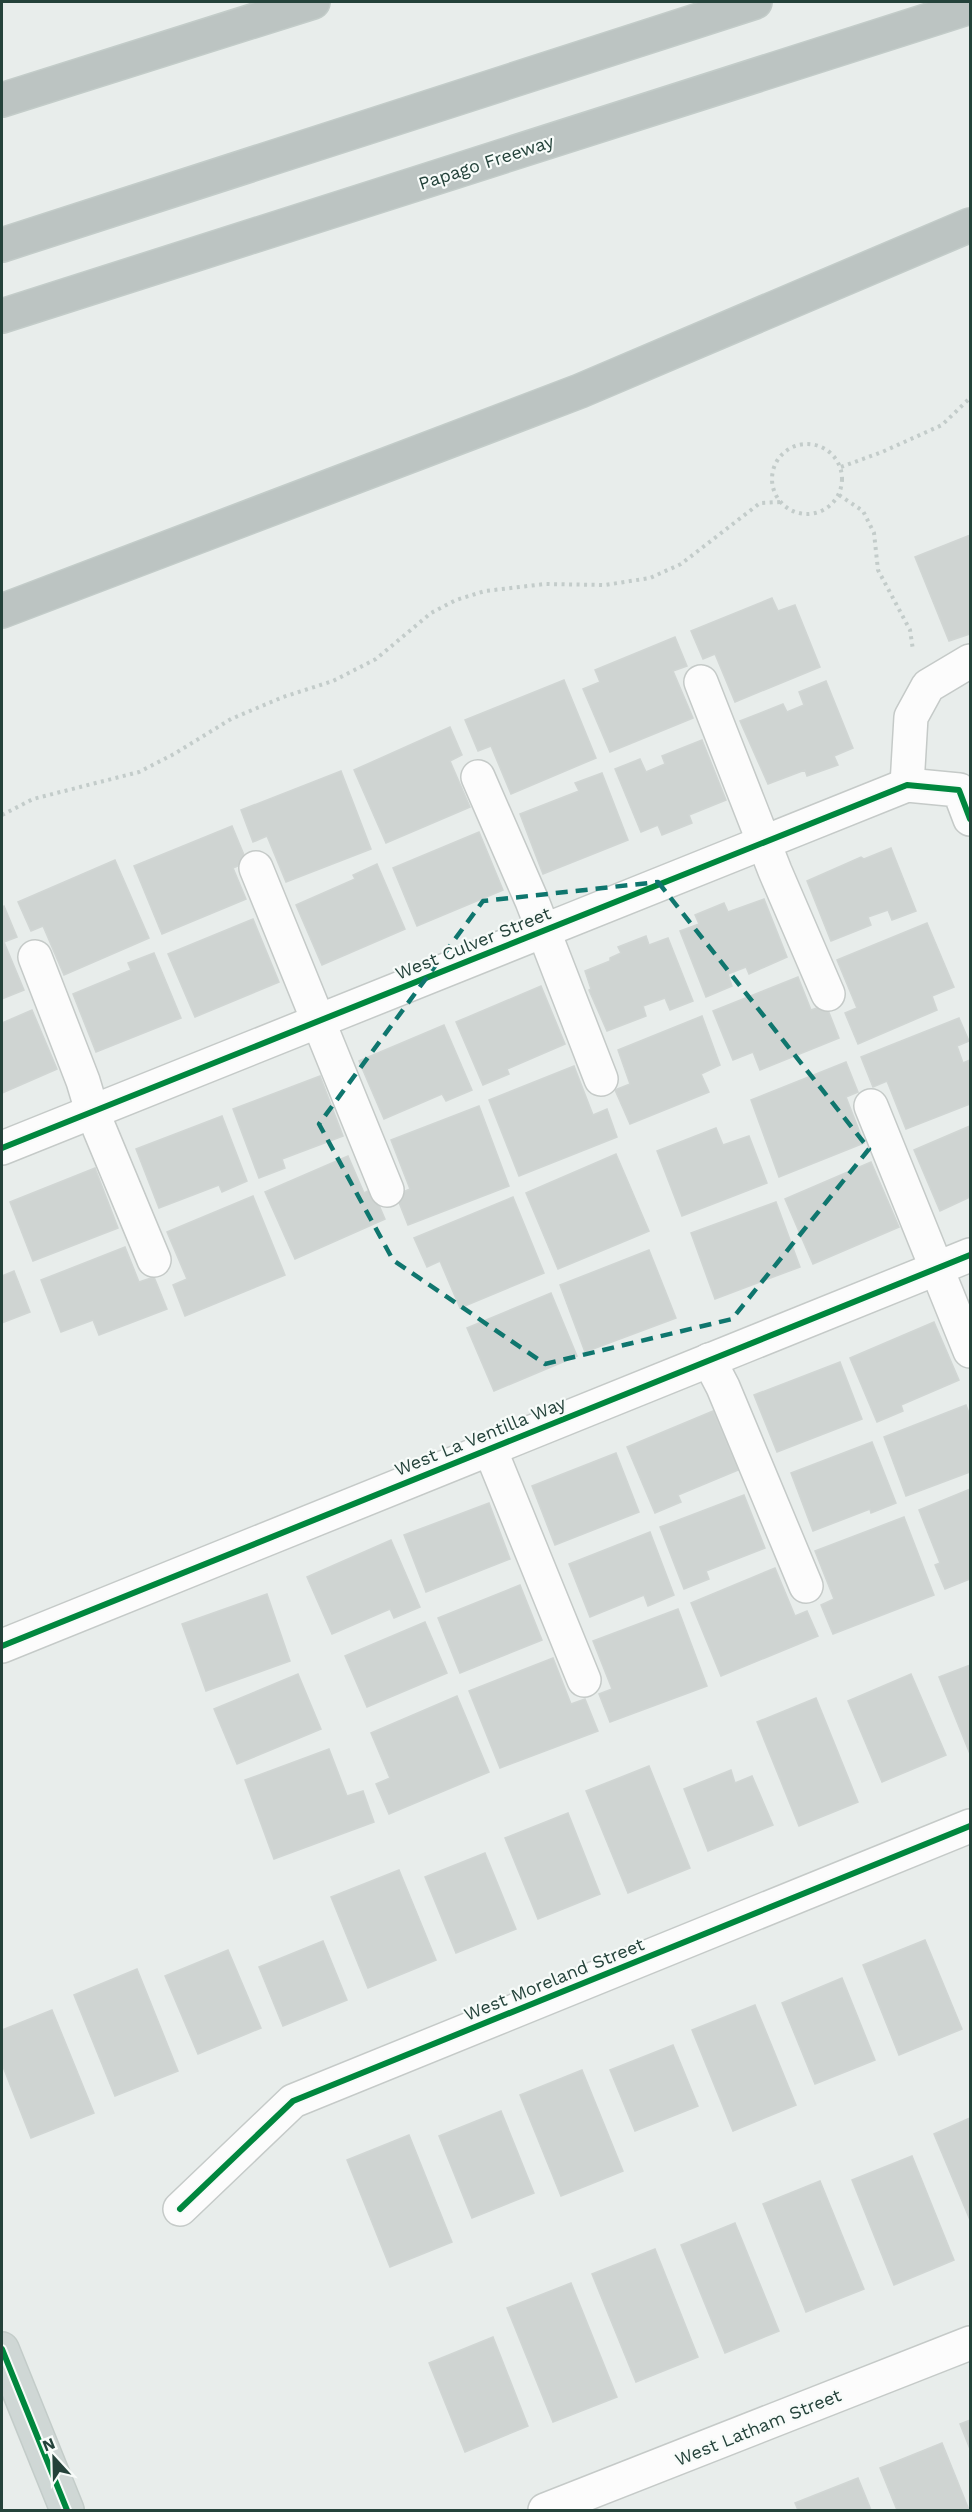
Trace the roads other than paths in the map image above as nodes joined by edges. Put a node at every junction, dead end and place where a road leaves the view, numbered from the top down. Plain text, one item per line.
1 (313, 2) edge
2 (755, 2) edge
3 (970, 7) edge
4 (2, 100) edge
5 (970, 225) edge
6 (2, 245) edge
7 (2, 316) edge
8 (2, 610) edge
9 (970, 661) edge
10 (701, 682) dead end
11 (478, 777) dead end
12 (908, 786) junction
13 (965, 804) edge
14 (764, 843) junction
15 (256, 868) dead end
16 (544, 931) junction
17 (35, 957) dead end
18 (828, 994) dead end
19 (319, 1021) junction
20 (601, 1080) dead end
21 (871, 1106) dead end
22 (92, 1112) junction
23 (2, 1148) edge
24 (387, 1190) dead end
25 (970, 1255) edge
26 (154, 1260) dead end
27 (938, 1268) junction
28 (970, 1351) edge
29 (709, 1360) junction
30 (490, 1449) junction
31 (806, 1586) dead end
32 (3, 1640) edge
33 (584, 1680) dead end
34 (967, 1838) edge
35 (180, 2209) dead end
36 (970, 2343) edge
37 (2, 2349) edge
38 (67, 2511) edge
39 (545, 2511) edge

1 - 4 highway
2 - 6 highway
3 - 7 highway, Papago Freeway
5 - 8 highway
9 - 12 street
10 - 14 street
11 - 16 street
12 - 13 street, West Culver Street
12 - 14 street, West Culver Street
14 - 16 street, West Culver Street
14 - 18 street
15 - 19 street
16 - 19 street, West Culver Street
16 - 20 street
17 - 22 street
19 - 22 street, West Culver Street
19 - 24 street
21 - 27 street
22 - 23 street, West Culver Street
22 - 26 street
25 - 27 street, West La Ventilla Way
27 - 28 street
27 - 29 street, West La Ventilla Way
29 - 30 street, West La Ventilla Way
29 - 31 street
30 - 32 street, West La Ventilla Way
30 - 33 street
34 - 35 street, West Moreland Street
36 - 39 street, West Latham Street
37 - 38 main road

